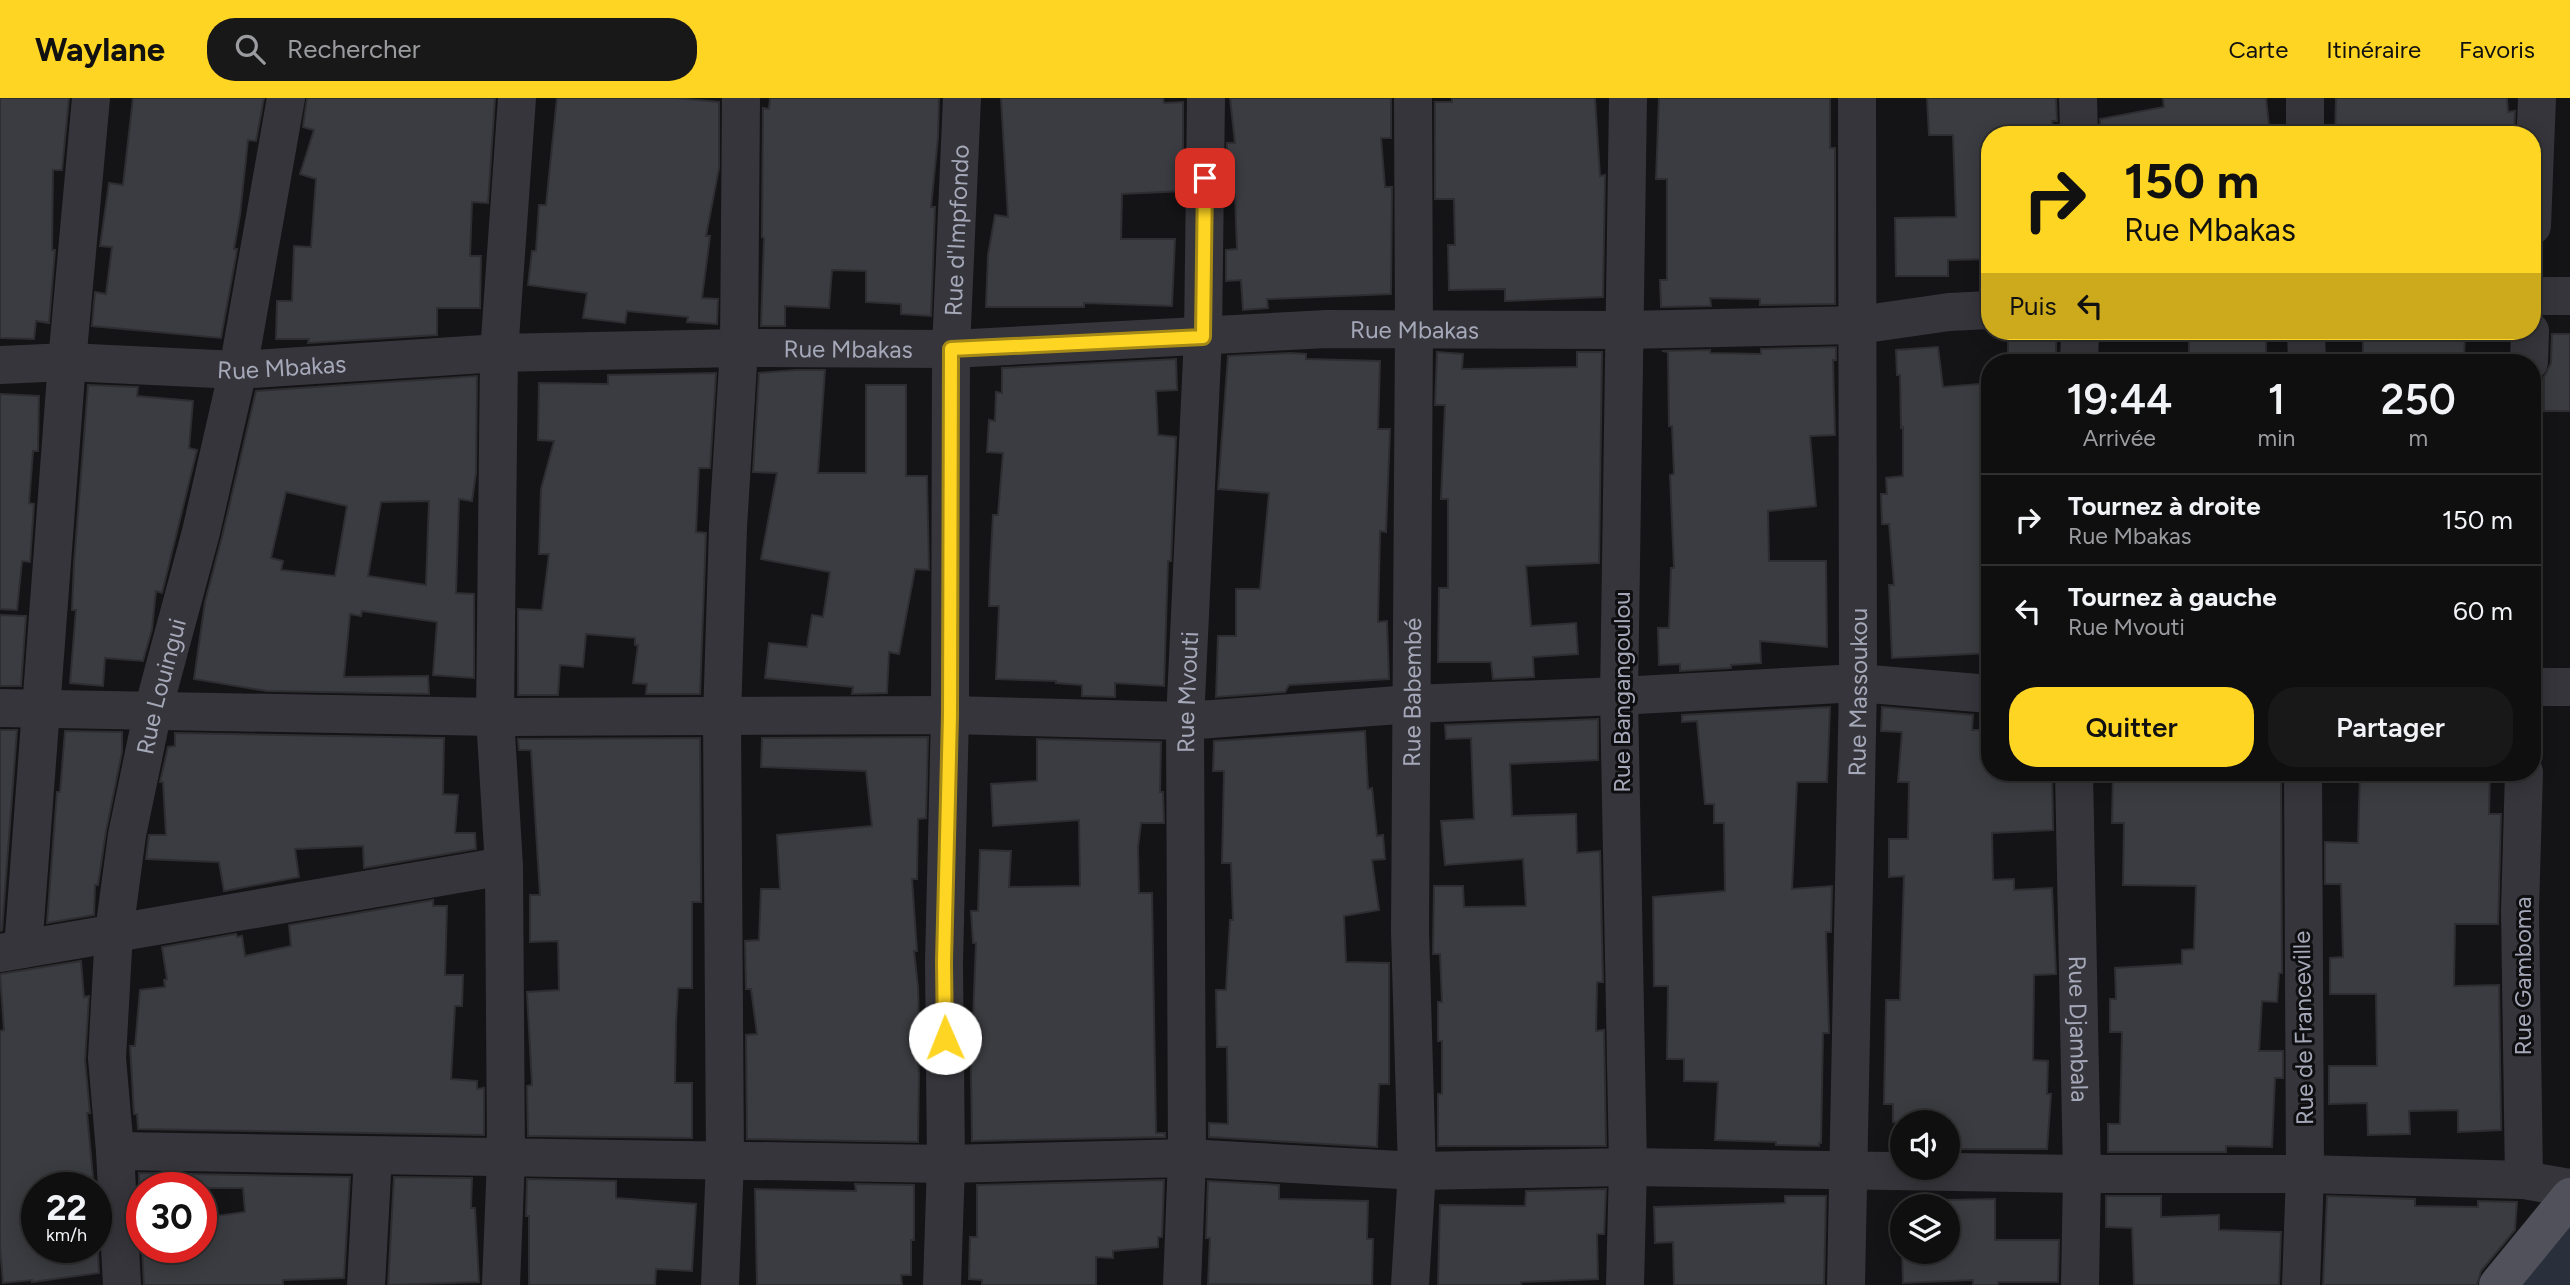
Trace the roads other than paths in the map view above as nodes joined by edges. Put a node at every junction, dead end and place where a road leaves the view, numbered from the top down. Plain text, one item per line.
1 (91, 98) edge
2 (286, 98) edge
3 (517, 98) edge
4 (741, 98) edge
5 (962, 98) edge
6 (1206, 98) edge
7 (1413, 98) edge
8 (1628, 98) edge
9 (1857, 98) edge
10 (2078, 98) edge
11 (2305, 98) edge
12 (2536, 98) edge
13 (2079, 126) edge
14 (2305, 126) edge
15 (2535, 126) edge
16 (2541, 296) edge
17 (2570, 296) edge
18 (1981, 310) edge
19 (1858, 325) junction
20 (1414, 330) junction
21 (1624, 331) junction
22 (1203, 337) junction
23 (739, 348) junction
24 (951, 349) junction
25 (499, 354) junction
26 (67, 362) junction
27 (0, 365) edge
28 (238, 370) junction
29 (1858, 683) junction
30 (2541, 687) edge
31 (2570, 687) edge
32 (1981, 693) edge
33 (1619, 696) junction
34 (1412, 704) junction
35 (0, 708) edge
36 (40, 709) junction
37 (153, 710) junction
38 (950, 715) junction
39 (495, 716) junction
40 (722, 717) junction
41 (1185, 721) junction
42 (2074, 781) edge
43 (2303, 781) edge
44 (2524, 781) edge
45 (504, 866) junction
46 (114, 932) junction
47 (11, 951) edge
48 (115, 1151) junction
49 (373, 1156) junction
50 (506, 1158) junction
51 (1187, 1158) junction
52 (725, 1161) junction
53 (946, 1164) junction
54 (1628, 1167) junction
55 (1417, 1171) junction
56 (1849, 1171) junction
57 (2082, 1174) junction
58 (2305, 1174) junction
59 (2524, 1180) junction
60 (2570, 1188) edge
61 (2570, 1197) edge
62 (122, 1285) edge
63 (366, 1285) edge
64 (501, 1285) edge
65 (720, 1285) edge
66 (942, 1285) edge
67 (1182, 1285) edge
68 (1410, 1285) edge
69 (1625, 1285) edge
70 (1846, 1285) edge
71 (2080, 1285) edge
72 (2301, 1285) edge
73 (2498, 1285) edge

1 - 26 street
2 - 28 street, Rue Louingui
3 - 25 street
4 - 23 street
5 - 24 street, Rue d'Impfondo
6 - 22 street, Rue Mvouti
7 - 20 street, Rue Babembé
8 - 21 street, Rue Bangangoulou
9 - 19 street, Rue Massoukou
10 - 13 street
11 - 14 street
12 - 15 street
16 - 17 street
18 - 19 street, Rue Mbakas
19 - 21 street, Rue Mbakas
19 - 29 street, Rue Massoukou
20 - 21 street, Rue Mbakas
20 - 22 street, Rue Mbakas
20 - 34 street, Rue Babembé
21 - 33 street, Rue Bangangoulou
22 - 24 street, Rue Mbakas
22 - 41 street, Rue Mvouti
23 - 24 street, Rue Mbakas
23 - 25 street, Rue Mbakas
23 - 40 street
24 - 38 street, Rue d'Impfondo
25 - 28 street, Rue Mbakas
25 - 39 street
26 - 27 street, Rue Mbakas
26 - 28 street, Rue Mbakas
26 - 36 street
28 - 37 street, Rue Louingui
29 - 32 street
29 - 33 street
29 - 56 street, Rue Massoukou
30 - 31 street
33 - 34 street
33 - 54 street, Rue Bangangoulou
34 - 41 street
34 - 55 street, Rue Babembé
35 - 36 street
36 - 37 street
36 - 47 street
37 - 39 street
37 - 46 street, Rue Louingui
38 - 40 street
38 - 41 street
38 - 53 street, Rue d'Impfondo
39 - 40 street
39 - 45 street
40 - 52 street
41 - 51 street, Rue Mvouti
42 - 57 street, Rue Djambala
43 - 58 street, Rue de Franceville
44 - 59 street, Rue Gamboma
45 - 46 street
45 - 50 street
46 - 47 street
46 - 48 street, Rue Louingui
48 - 49 street
48 - 62 street, Rue Louingui
49 - 50 street
49 - 63 street
50 - 52 street
50 - 64 street
51 - 53 street
51 - 55 street
51 - 67 street, Rue Mvouti
52 - 53 street
52 - 65 street
53 - 66 street, Rue d'Impfondo
54 - 55 street
54 - 56 street
54 - 69 street, Rue Bangangoulou
55 - 68 street, Rue Babembé
56 - 57 street
56 - 70 street, Rue Massoukou
57 - 58 street
57 - 71 street, Rue Djambala
58 - 59 street
58 - 72 street, Rue de Franceville
59 - 60 street
61 - 73 main road

